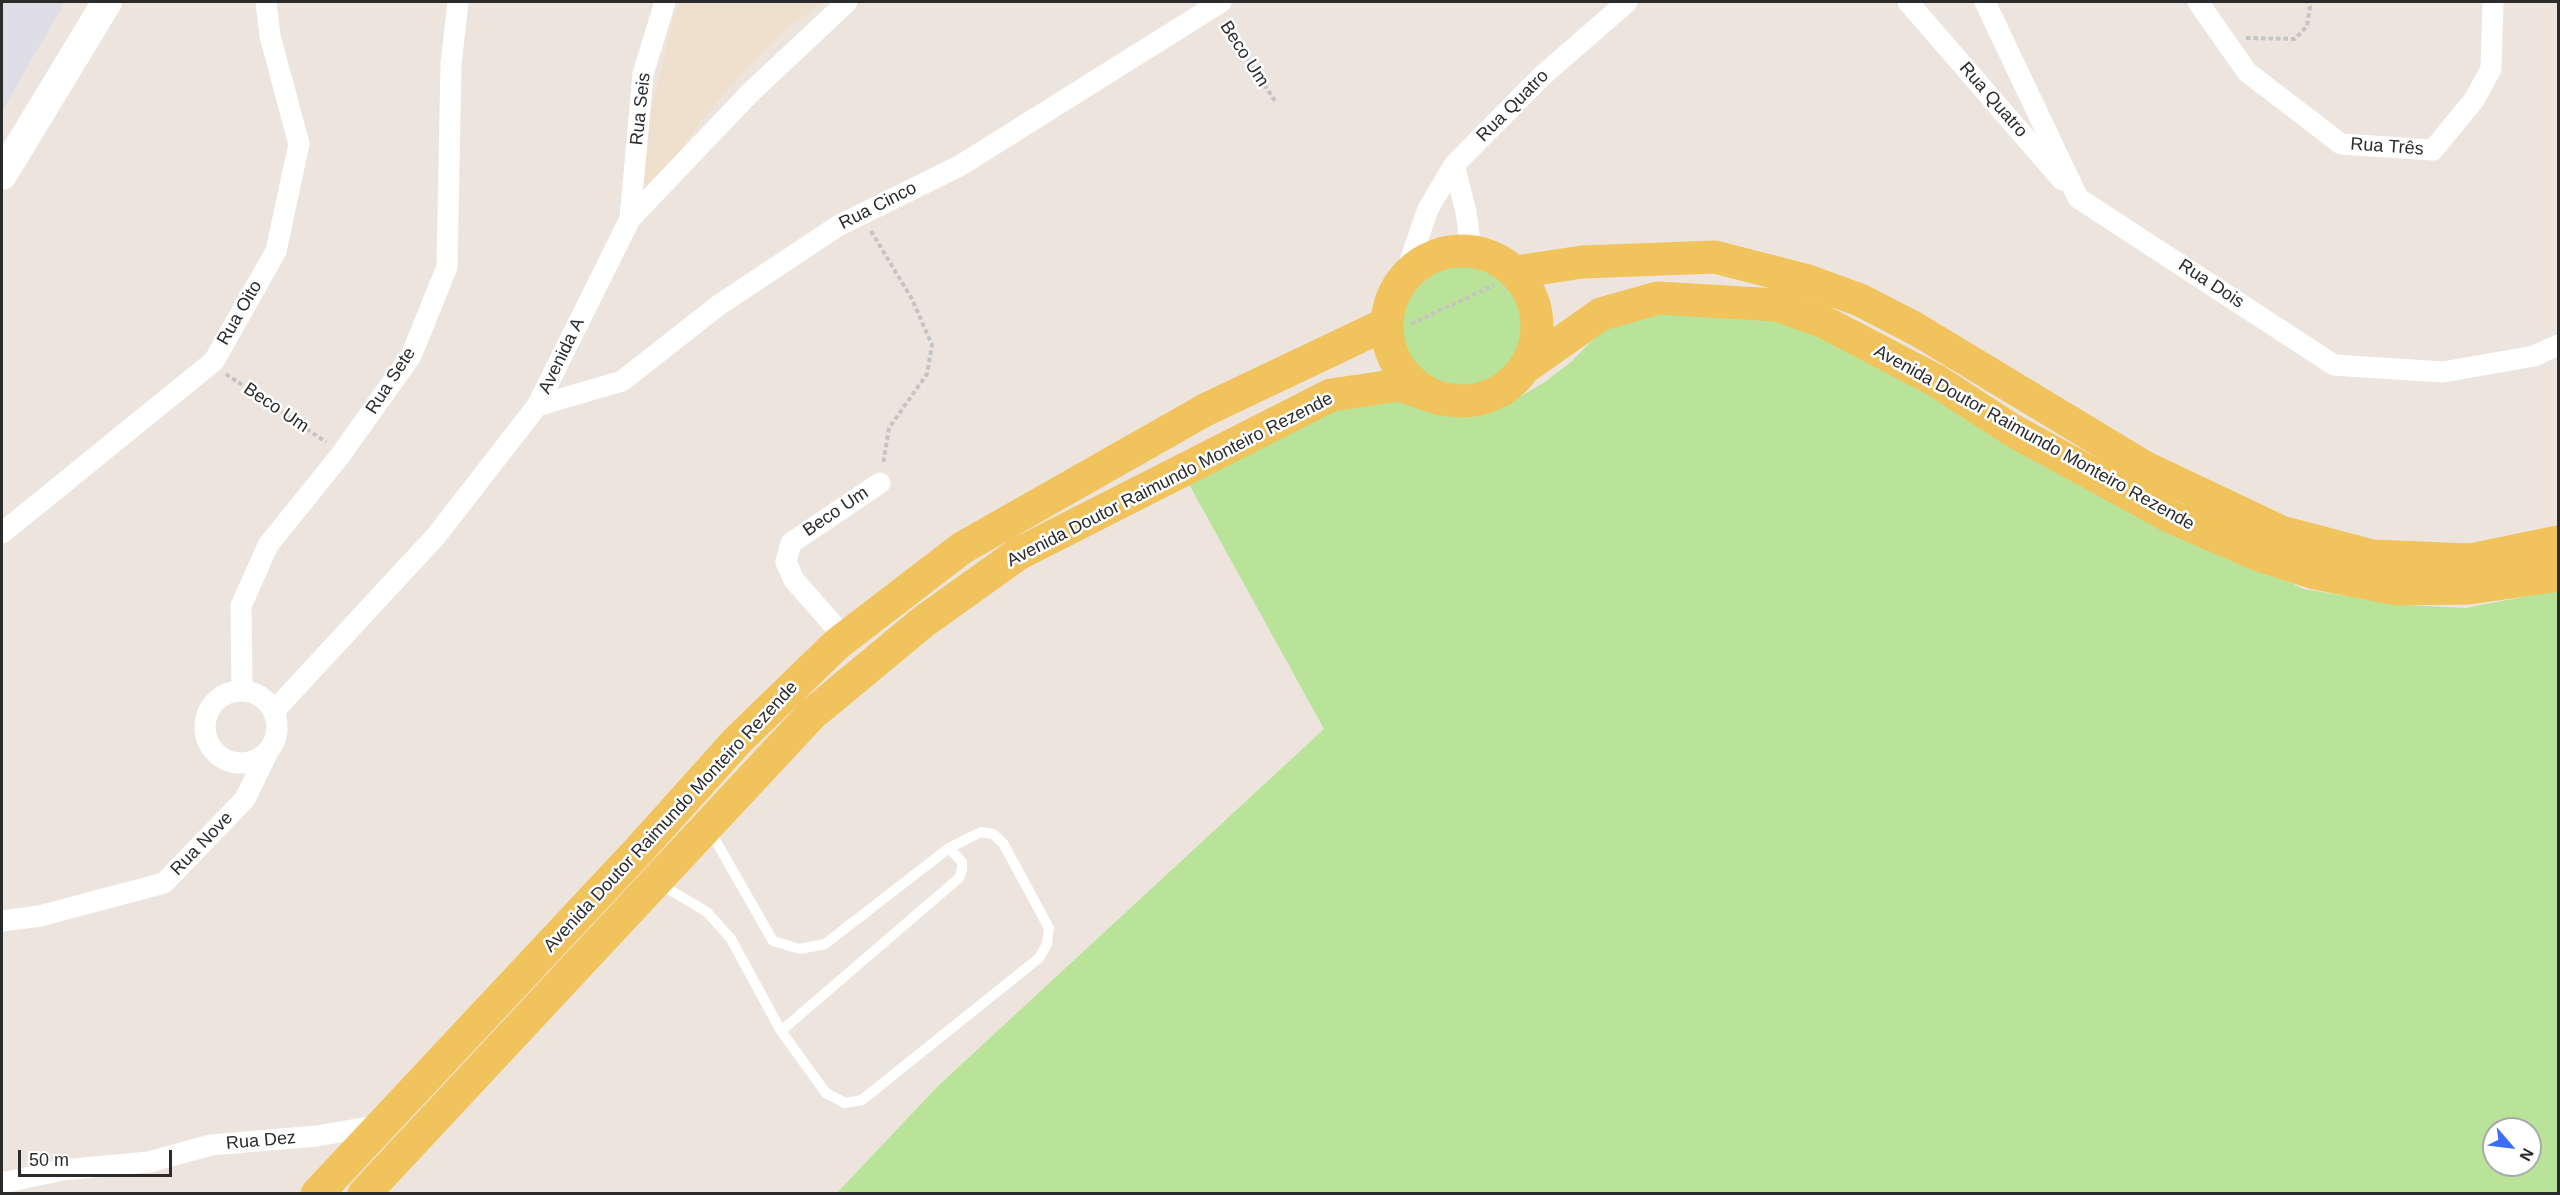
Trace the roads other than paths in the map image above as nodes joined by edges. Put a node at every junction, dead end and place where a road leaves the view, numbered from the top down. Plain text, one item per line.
1 (107, 2) edge
2 (266, 2) edge
3 (458, 2) edge
4 (665, 2) edge
5 (847, 2) edge
6 (1627, 2) edge
7 (1908, 2) edge
8 (1985, 2) edge
9 (2198, 2) edge
10 (2493, 2) edge
11 (1217, 4) edge
12 (1454, 165) junction
13 (2, 175) edge
14 (2078, 198) junction
15 (630, 219) junction
16 (1471, 250) junction
17 (1518, 275) junction
18 (1404, 278) junction
19 (1386, 330) junction
20 (2559, 345) edge
21 (1527, 366) junction
22 (1440, 399) junction
23 (537, 406) junction
24 (880, 483) road end
25 (2, 533) edge
26 (2559, 542) edge
27 (2559, 575) edge
28 (845, 638) junction
29 (242, 691) junction
30 (274, 711) junction
31 (268, 752) junction
32 (707, 825) junction
33 (949, 848) junction
34 (654, 880) junction
35 (2, 921) edge
36 (781, 1031) junction
37 (380, 1125) junction
38 (2, 1183) edge
39 (317, 1194) edge
40 (364, 1194) edge

1 - 13 street
2 - 25 street, Rua Oito
3 - 29 street, Rua Sete
4 - 15 street, Rua Seis
5 - 15 street, Avenida A
6 - 12 street, Rua Quatro
7 - 14 street, Rua Quatro
8 - 14 street
9 - 10 street, Rua Três
11 - 23 street, Rua Cinco
12 - 16 street
12 - 18 street, Rua Quatro
14 - 20 street, Rua Dois
15 - 23 street, Avenida A
16 - 17 main road
16 - 18 main road
17 - 21 main road, Avenida Doutor Raimundo Monteiro Rezende
17 - 26 main road, Avenida Doutor Raimundo Monteiro Rezende
18 - 19 main road
19 - 22 main road, Avenida Doutor Raimundo Monteiro Rezende
19 - 28 main road, Avenida Doutor Raimundo Monteiro Rezende
21 - 22 main road, Avenida Doutor Raimundo Monteiro Rezende
21 - 27 main road, Avenida Doutor Raimundo Monteiro Rezende
22 - 32 main road, Avenida Doutor Raimundo Monteiro Rezende
23 - 30 street, Avenida A
24 - 28 street, Beco Um
28 - 37 main road, Avenida Doutor Raimundo Monteiro Rezende
29 - 30 street
29 - 31 street
30 - 31 street
31 - 35 street, Rua Nove
32 - 33 lane
32 - 34 main road, Avenida Doutor Raimundo Monteiro Rezende
33 - 36 lane
33 - 36 lane
34 - 36 lane
34 - 40 main road, Avenida Doutor Raimundo Monteiro Rezende
37 - 38 street, Rua Dez
37 - 39 main road, Avenida Doutor Raimundo Monteiro Rezende

